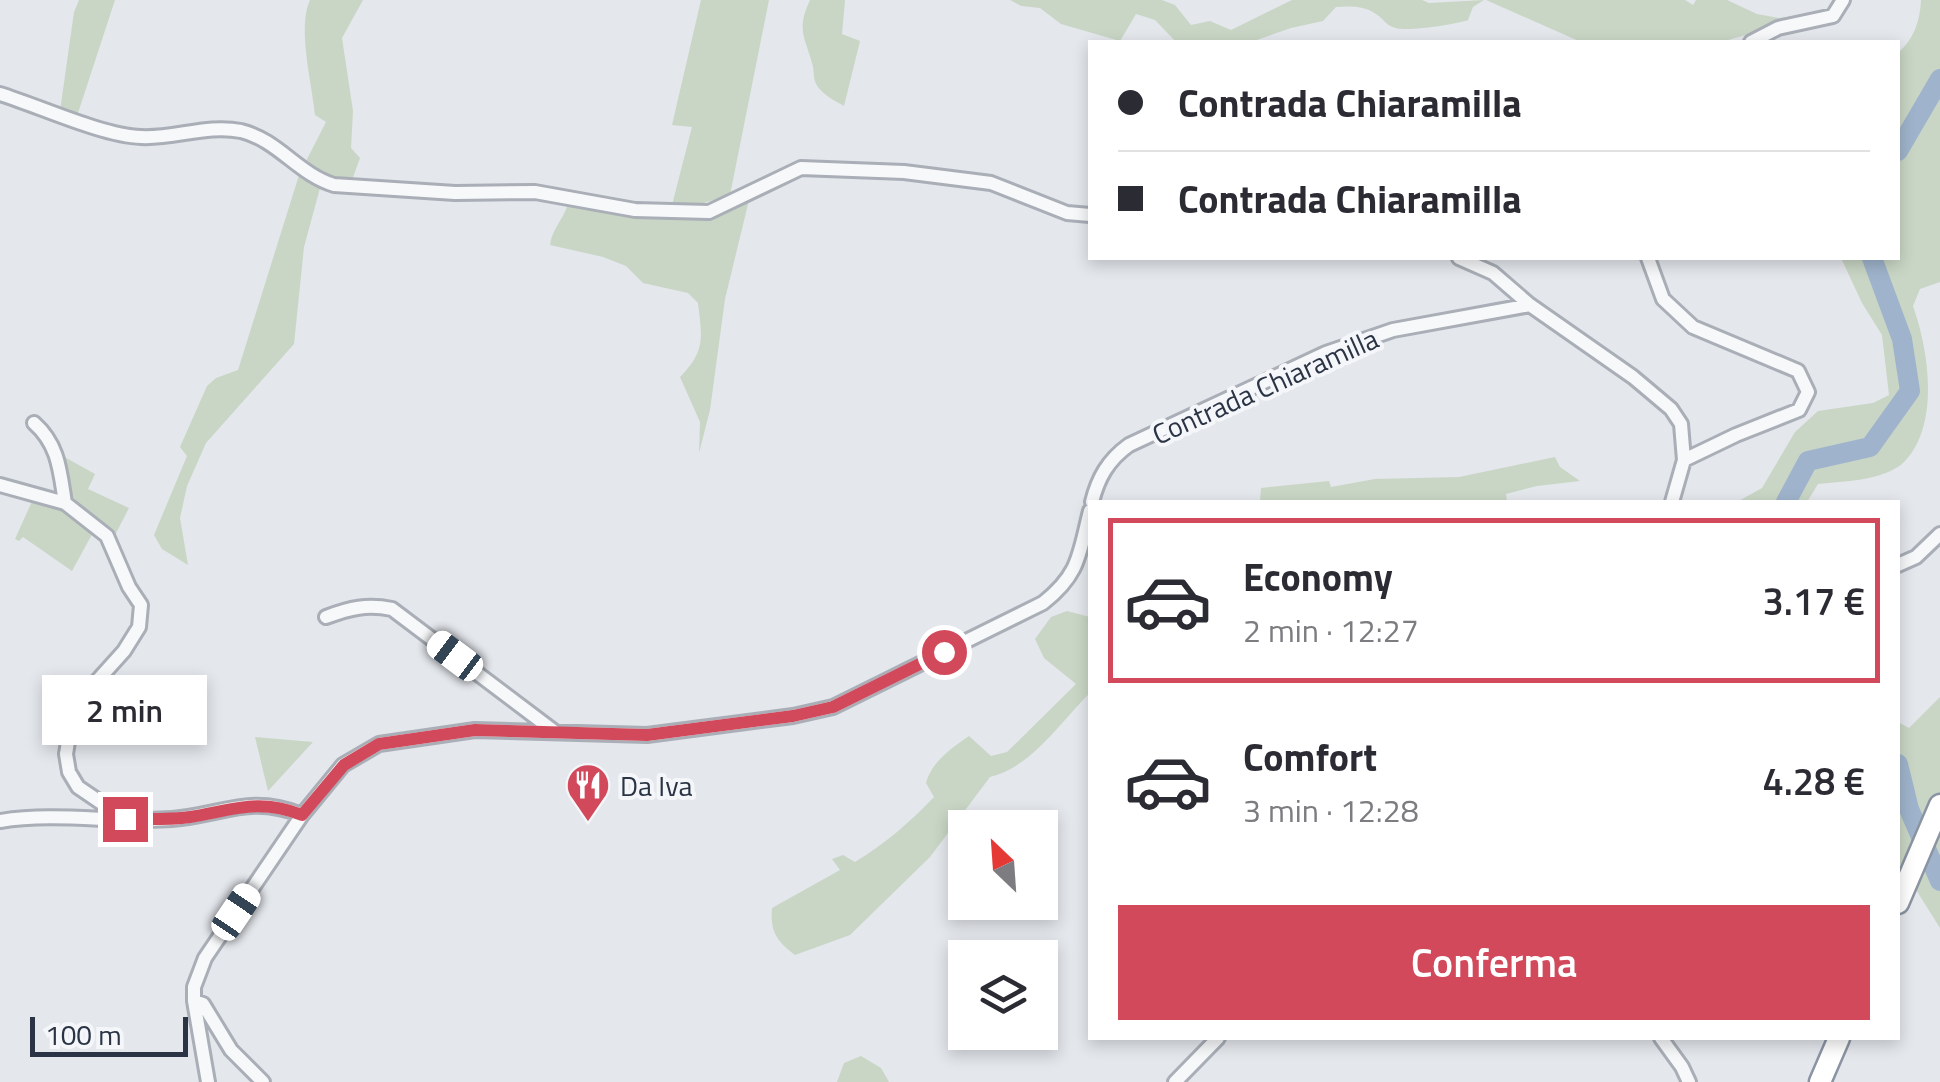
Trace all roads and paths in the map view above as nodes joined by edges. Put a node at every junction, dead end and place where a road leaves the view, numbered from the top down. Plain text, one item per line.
1 (1843, 0) edge
2 (1755, 40) edge
3 (0, 94) edge
4 (1088, 215) edge
5 (1463, 260) edge
6 (1649, 260) edge
7 (1530, 305) junction
8 (34, 423) dead end
9 (1684, 460) junction
10 (0, 485) edge
11 (1093, 500) edge
12 (1673, 500) edge
13 (65, 503) junction
14 (1088, 519) edge
15 (1940, 534) edge
16 (1900, 564) edge
17 (326, 617) dead end
18 (554, 732) junction
19 (1940, 806) edge
20 (302, 815) junction
21 (125, 819) junction
22 (0, 822) edge
23 (1900, 898) edge
24 (194, 994) junction
25 (1216, 1040) edge
26 (1662, 1040) edge
27 (1838, 1040) edge
28 (208, 1082) edge
29 (263, 1082) edge
30 (1174, 1082) edge
31 (1689, 1082) edge
32 (1820, 1082) edge

1 - 2 street
3 - 4 street
5 - 7 street
6 - 9 street
7 - 9 street
7 - 11 street, Contrada Chiaramilla
8 - 13 street
9 - 12 street
10 - 13 street
13 - 21 street
14 - 18 street
15 - 16 street
17 - 18 street
18 - 20 street
19 - 23 highway
20 - 21 street
20 - 24 street
21 - 22 street
24 - 28 street
24 - 29 street
25 - 30 street
26 - 31 street
27 - 32 highway

